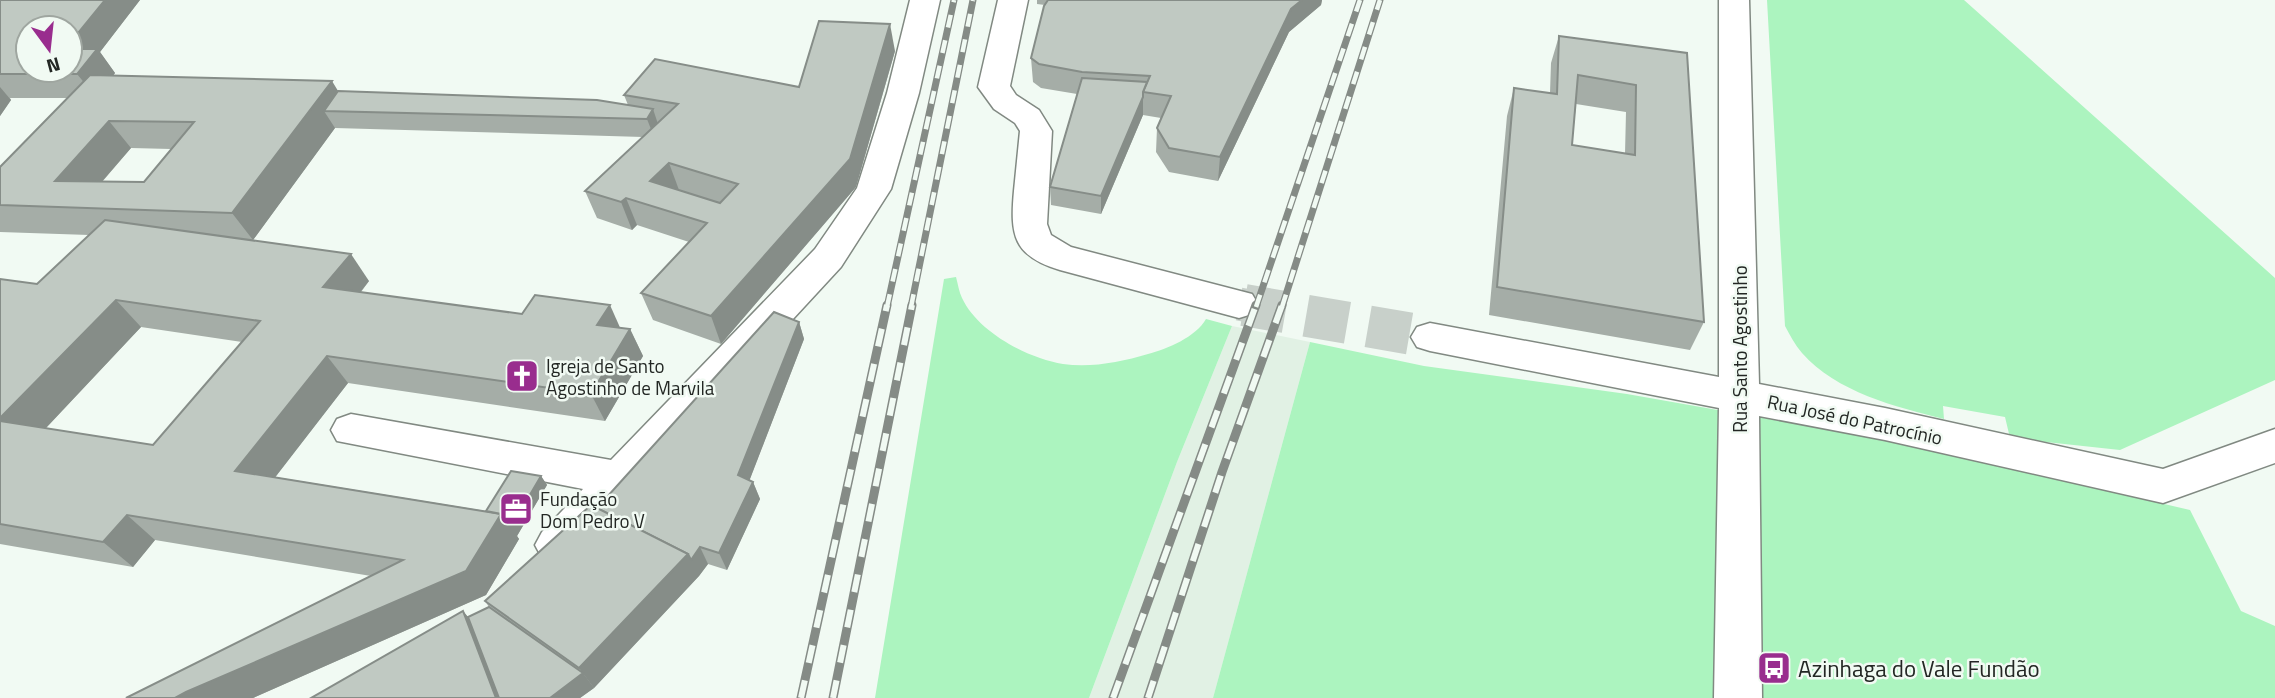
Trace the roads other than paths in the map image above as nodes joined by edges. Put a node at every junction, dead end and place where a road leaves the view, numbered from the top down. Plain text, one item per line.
1 (925, 0) edge
2 (1013, 0) edge
3 (1734, 0) edge
4 (1239, 304) tunnel mouth
5 (1430, 337) tunnel mouth
6 (1740, 396) junction
7 (351, 430) dead end
8 (2275, 446) edge
9 (620, 479) junction
10 (528, 574) edge
11 (1738, 698) edge

1 - 9 street
2 - 4 street
3 - 6 street, Rua Santo Agostinho
5 - 6 street, Rua José do Patrocínio
6 - 8 street, Rua José do Patrocínio
6 - 11 street, Rua Santo Agostinho
7 - 9 street
9 - 10 street

